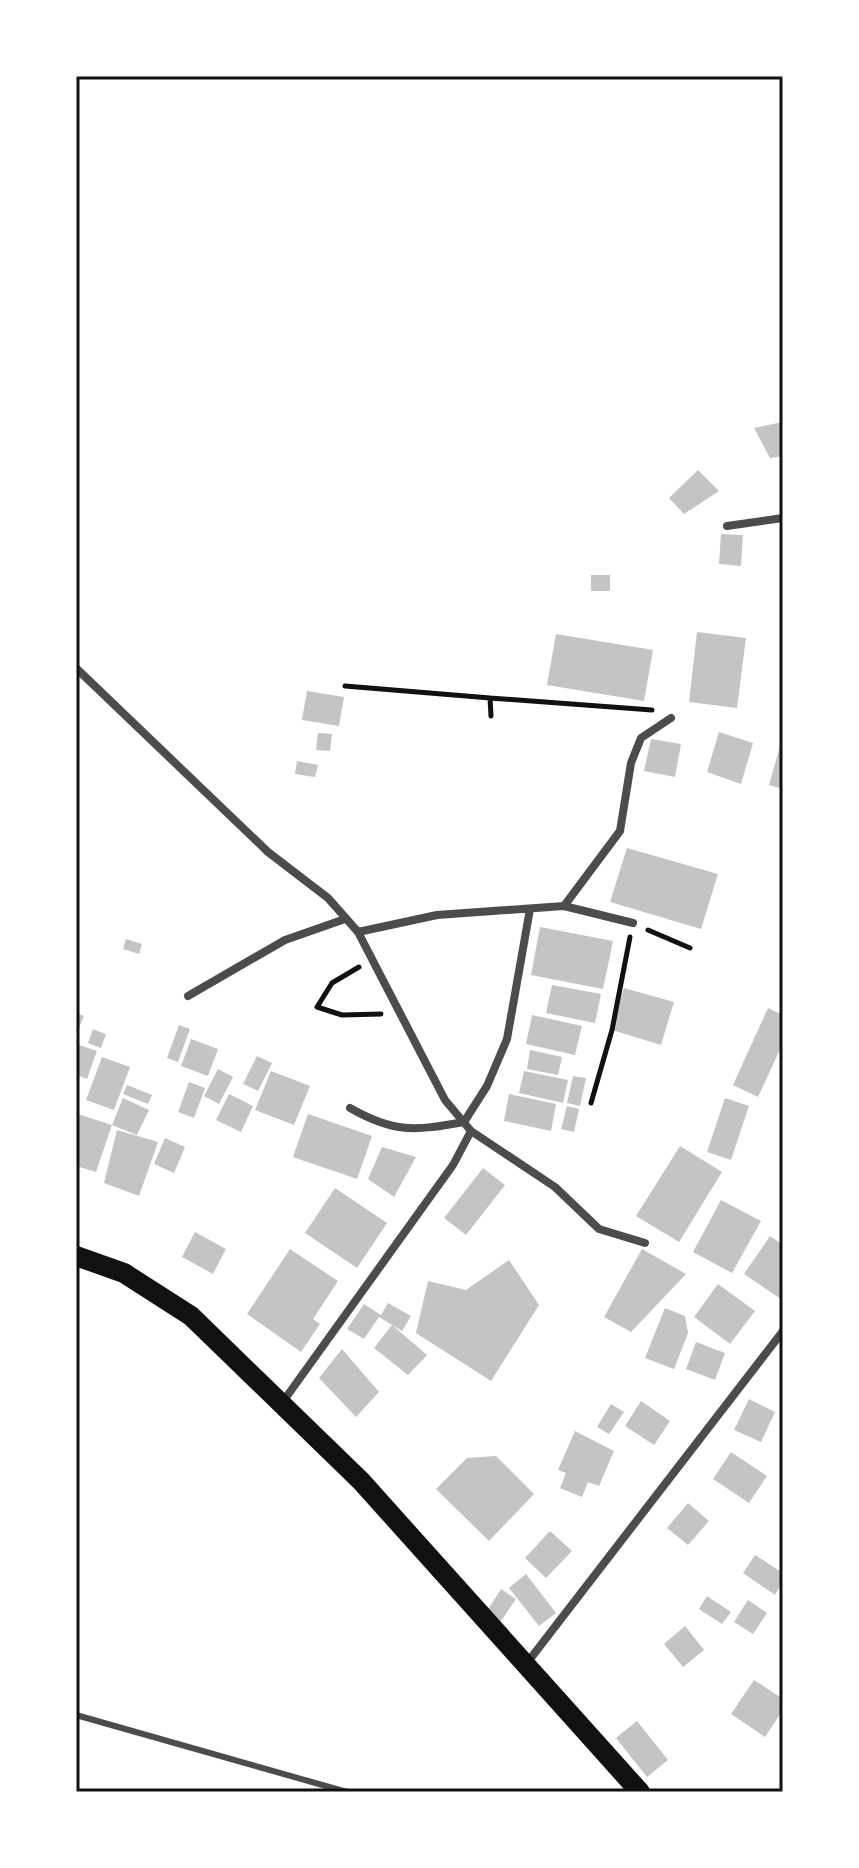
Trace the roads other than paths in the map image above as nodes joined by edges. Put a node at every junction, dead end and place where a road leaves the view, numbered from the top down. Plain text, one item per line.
1 (783, 518) edge
2 (727, 526) dead end
3 (76, 668) edge
4 (671, 718) road end
5 (564, 906) junction
6 (530, 909) junction
7 (345, 919) junction
8 (633, 923) road end
9 (358, 932) junction
10 (188, 996) dead end
11 (350, 1108) dead end
12 (464, 1122) junction
13 (471, 1131) junction
14 (645, 1243) dead end
15 (76, 1256) edge
16 (783, 1331) edge
17 (282, 1404) junction
18 (526, 1665) junction
19 (76, 1715) edge
20 (347, 1792) edge
21 (640, 1792) edge

1 - 2 street
3 - 7 street
4 - 5 street
5 - 6 street
5 - 8 street
6 - 9 street
6 - 12 street
7 - 9 street
7 - 10 street
9 - 12 street
11 - 12 street
12 - 13 street
13 - 14 street
13 - 17 street
15 - 17 main road
16 - 18 street
17 - 18 main road
18 - 21 main road
19 - 20 lane

